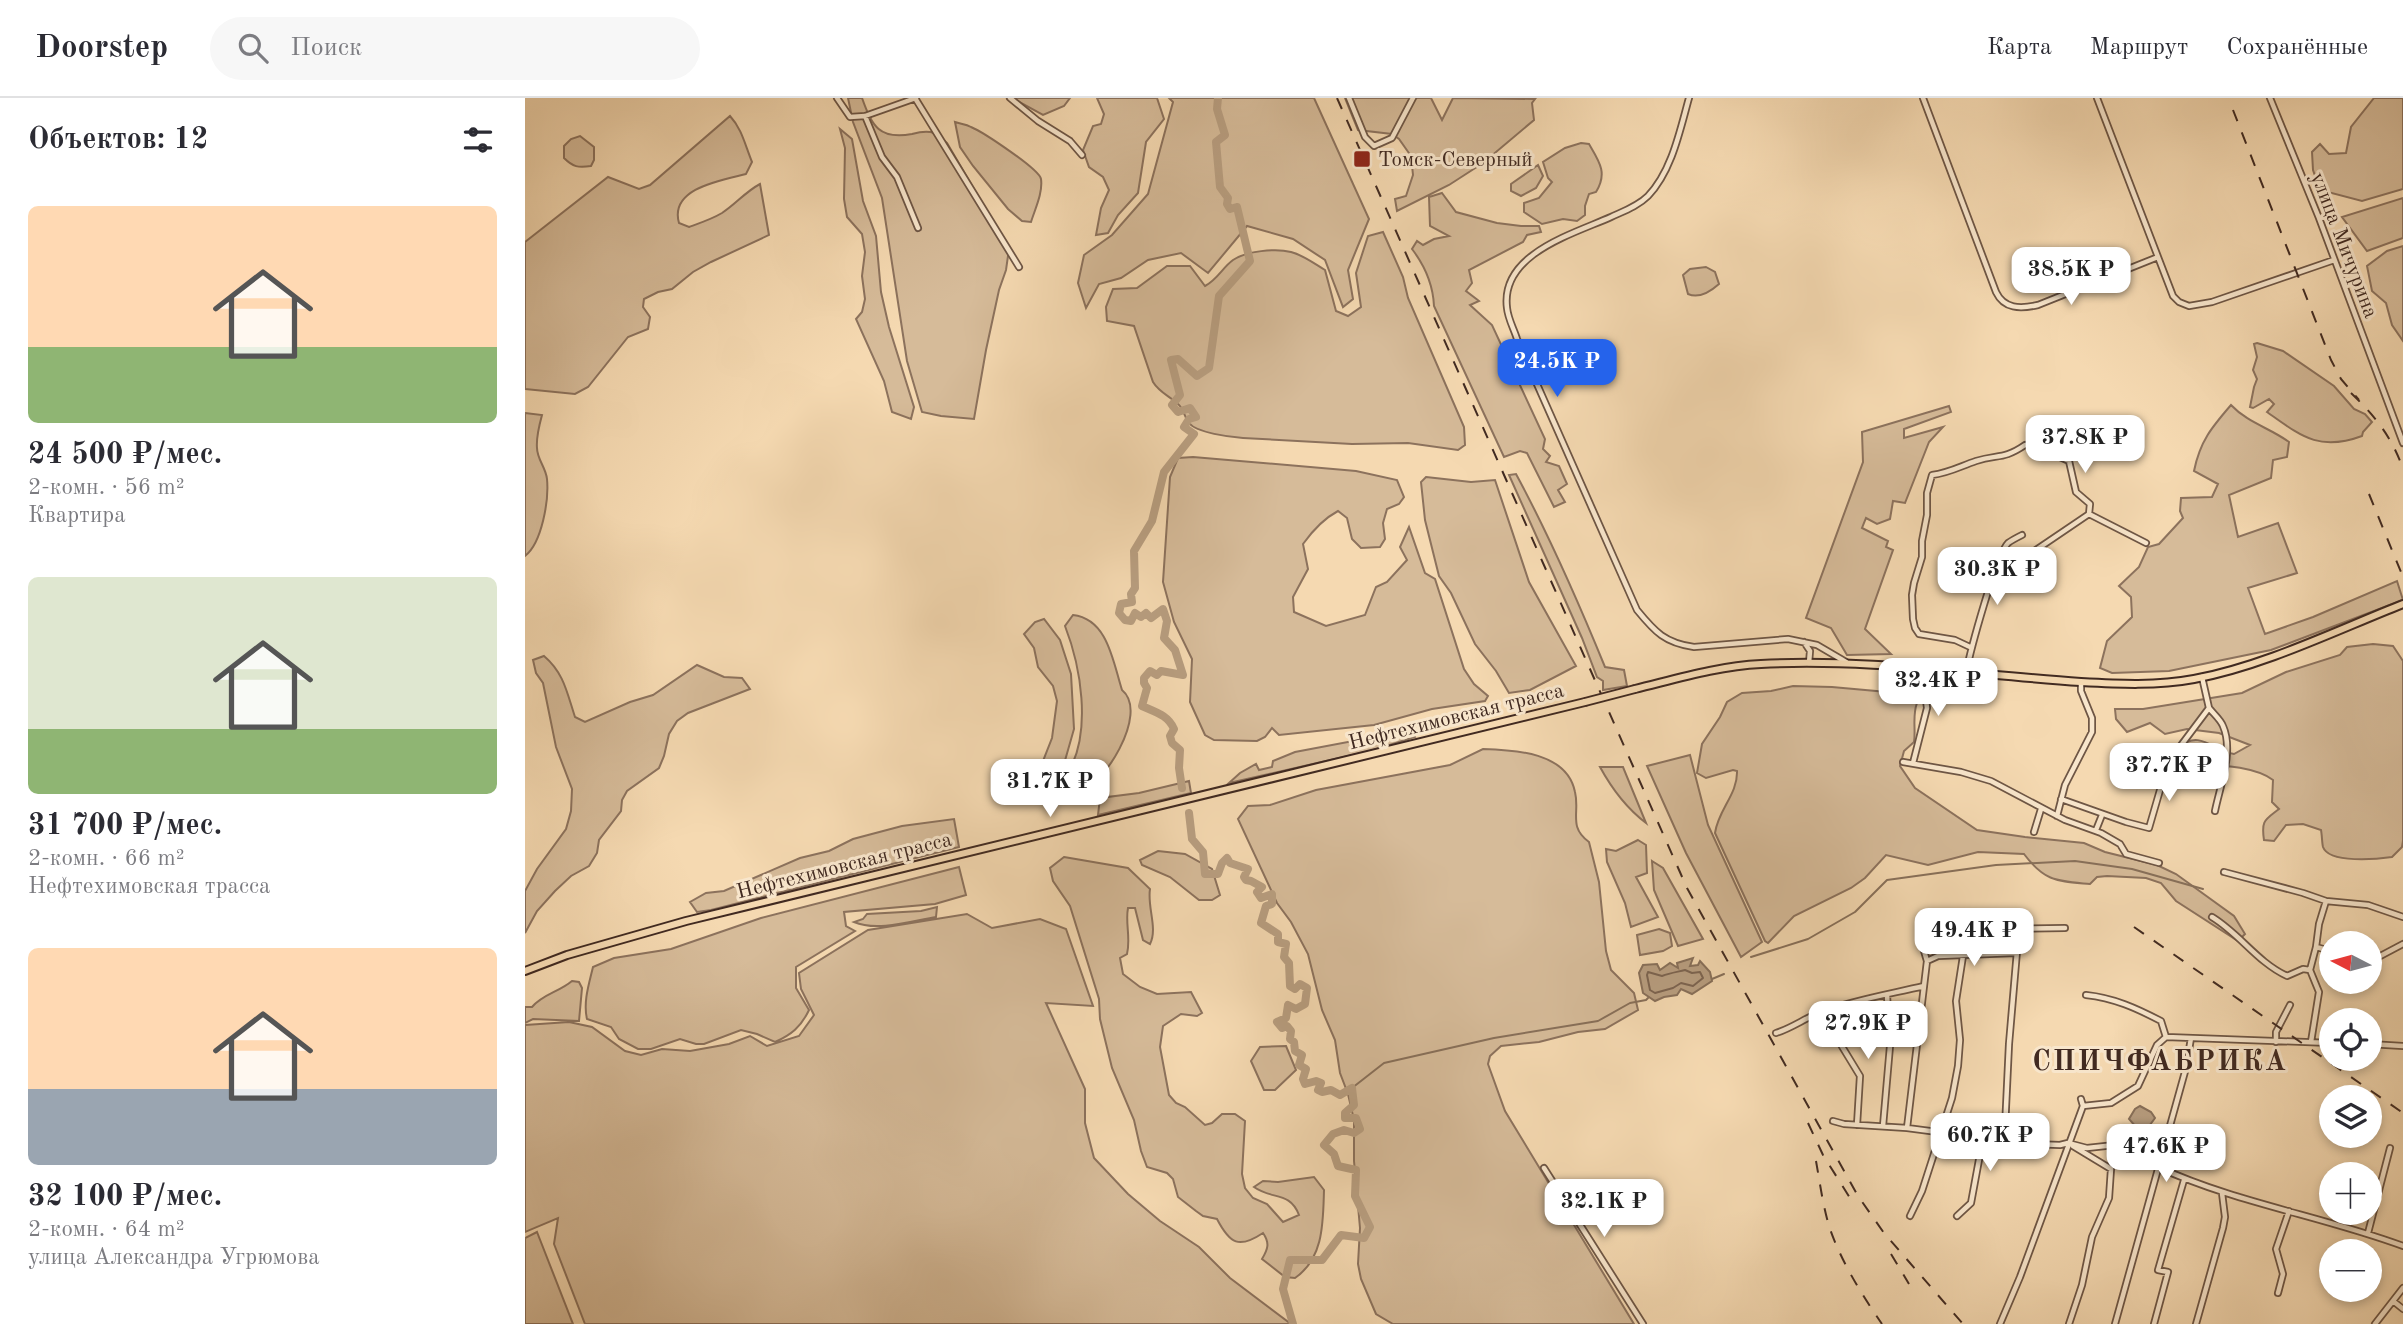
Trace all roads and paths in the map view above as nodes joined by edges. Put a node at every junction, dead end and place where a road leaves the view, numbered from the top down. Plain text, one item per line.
1 (837, 98) edge
2 (916, 98) edge
3 (1010, 98) edge
4 (1349, 98) edge
5 (1413, 98) edge
6 (1689, 98) edge
7 (1923, 98) edge
8 (2097, 98) edge
9 (2270, 98) edge
10 (865, 116) junction
11 (1082, 155) dead end
12 (918, 228) dead end
13 (2158, 257) junction
14 (2335, 260) junction
15 (1019, 267) dead end
16 (2403, 443) edge
17 (2025, 445) dead end
18 (2051, 453) dead end
19 (2089, 514) junction
20 (2022, 535) dead end
21 (2146, 543) dead end
22 (1995, 575) junction
23 (2403, 604) edge
24 (1804, 641) junction
25 (1970, 647) junction
26 (1809, 663) junction
27 (1853, 664) junction
28 (1927, 670) junction
29 (1965, 673) junction
30 (2202, 677) junction
31 (2081, 682) junction
32 (2209, 708) junction
33 (1903, 762) dead end
34 (1913, 763) junction
35 (2061, 799) junction
36 (2041, 809) junction
37 (2215, 811) dead end
38 (2102, 814) junction
39 (2057, 816) junction
40 (2096, 830) junction
41 (2034, 832) dead end
42 (2159, 863) dead end
43 (2224, 872) dead end
44 (2326, 901) junction
45 (2212, 917) dead end
46 (2403, 917) edge
47 (2019, 928) junction
48 (2065, 928) dead end
49 (2403, 944) edge
50 (2316, 947) junction
51 (2319, 948) edge
52 (2016, 953) junction
53 (2382, 955) edge
54 (1962, 956) junction
55 (1927, 961) junction
56 (2310, 970) junction
57 (525, 971) edge
58 (1924, 986) junction
59 (1887, 995) junction
60 (2086, 995) dead end
61 (2290, 1005) dead end
62 (1821, 1012) junction
63 (1776, 1033) dead end
64 (2166, 1037) junction
65 (2191, 1038) junction
66 (2276, 1042) junction
67 (2311, 1042) junction
68 (2319, 1042) edge
69 (2382, 1045) edge
70 (2403, 1046) edge
71 (2081, 1099) dead end
72 (2083, 1105) junction
73 (1833, 1121) dead end
74 (1857, 1125) junction
75 (1884, 1126) junction
76 (1907, 1128) junction
77 (1940, 1133) junction
78 (1983, 1138) junction
79 (2009, 1140) junction
80 (2068, 1143) junction
81 (2390, 1149) dead end
82 (2161, 1155) junction
83 (2157, 1167) junction
84 (1543, 1168) dead end
85 (2184, 1180) junction
86 (2222, 1193) junction
87 (2289, 1212) junction
88 (1910, 1216) dead end
89 (1957, 1216) dead end
90 (2368, 1233) junction
91 (2403, 1246) edge
92 (2403, 1288) edge
93 (2278, 1293) dead end
94 (2393, 1301) junction
95 (2403, 1308) edge
96 (1643, 1324) edge
97 (2000, 1324) edge
98 (2069, 1324) edge
99 (2115, 1324) edge
100 (2154, 1324) edge
101 (2196, 1324) edge
102 (2375, 1324) edge

1 - 10 street
2 - 10 street
2 - 15 street
3 - 11 street
4 - 5 street
6 - 24 street
7 - 13 street
8 - 13 street
9 - 14 street, улица Мичурина
10 - 12 street
13 - 14 street
14 - 16 street, улица Мичурина
17 - 25 street
18 - 19 street
19 - 21 street
19 - 22 street
20 - 22 street
22 - 25 street
23 - 30 main road, Нефтехимовская трасса
24 - 26 street
24 - 27 street
25 - 29 street
26 - 27 main road, Нефтехимовская трасса
26 - 57 main road, Нефтехимовская трасса, bridge
27 - 28 main road, Нефтехимовская трасса
28 - 29 main road, Нефтехимовская трасса
28 - 34 street
29 - 31 main road, Нефтехимовская трасса
30 - 31 main road, Нефтехимовская трасса
30 - 32 street
31 - 35 street
32 - 37 street
32 - 38 street
33 - 34 street
34 - 36 street
35 - 38 street
35 - 39 street
36 - 39 street
36 - 41 street
38 - 40 street
39 - 40 street
40 - 42 street
43 - 44 street
44 - 46 street
44 - 50 street
45 - 56 street
47 - 48 street
47 - 52 street
47 - 55 street
49 - 53 street
50 - 51 street
50 - 56 street
52 - 54 street
52 - 79 street
54 - 55 street
54 - 77 street
55 - 58 street
56 - 67 street
58 - 59 street
58 - 76 street
59 - 62 street
59 - 75 street
60 - 64 street
61 - 66 street
62 - 63 street
62 - 74 street
64 - 65 street
64 - 72 street
65 - 66 street
65 - 82 street
66 - 67 street
67 - 68 street
69 - 70 street
71 - 72 street
72 - 80 street
73 - 74 street
74 - 75 street
75 - 76 street
76 - 77 street
77 - 78 street
77 - 88 street
78 - 79 street
78 - 89 street
79 - 80 street
80 - 82 street
80 - 97 street
80 - 98 street
81 - 90 street
82 - 83 street
83 - 85 street
83 - 99 street
84 - 96 street
85 - 86 street
85 - 100 street
86 - 87 street
86 - 101 street
87 - 90 street
87 - 93 street
90 - 91 street
92 - 94 street
94 - 95 street
94 - 102 street

